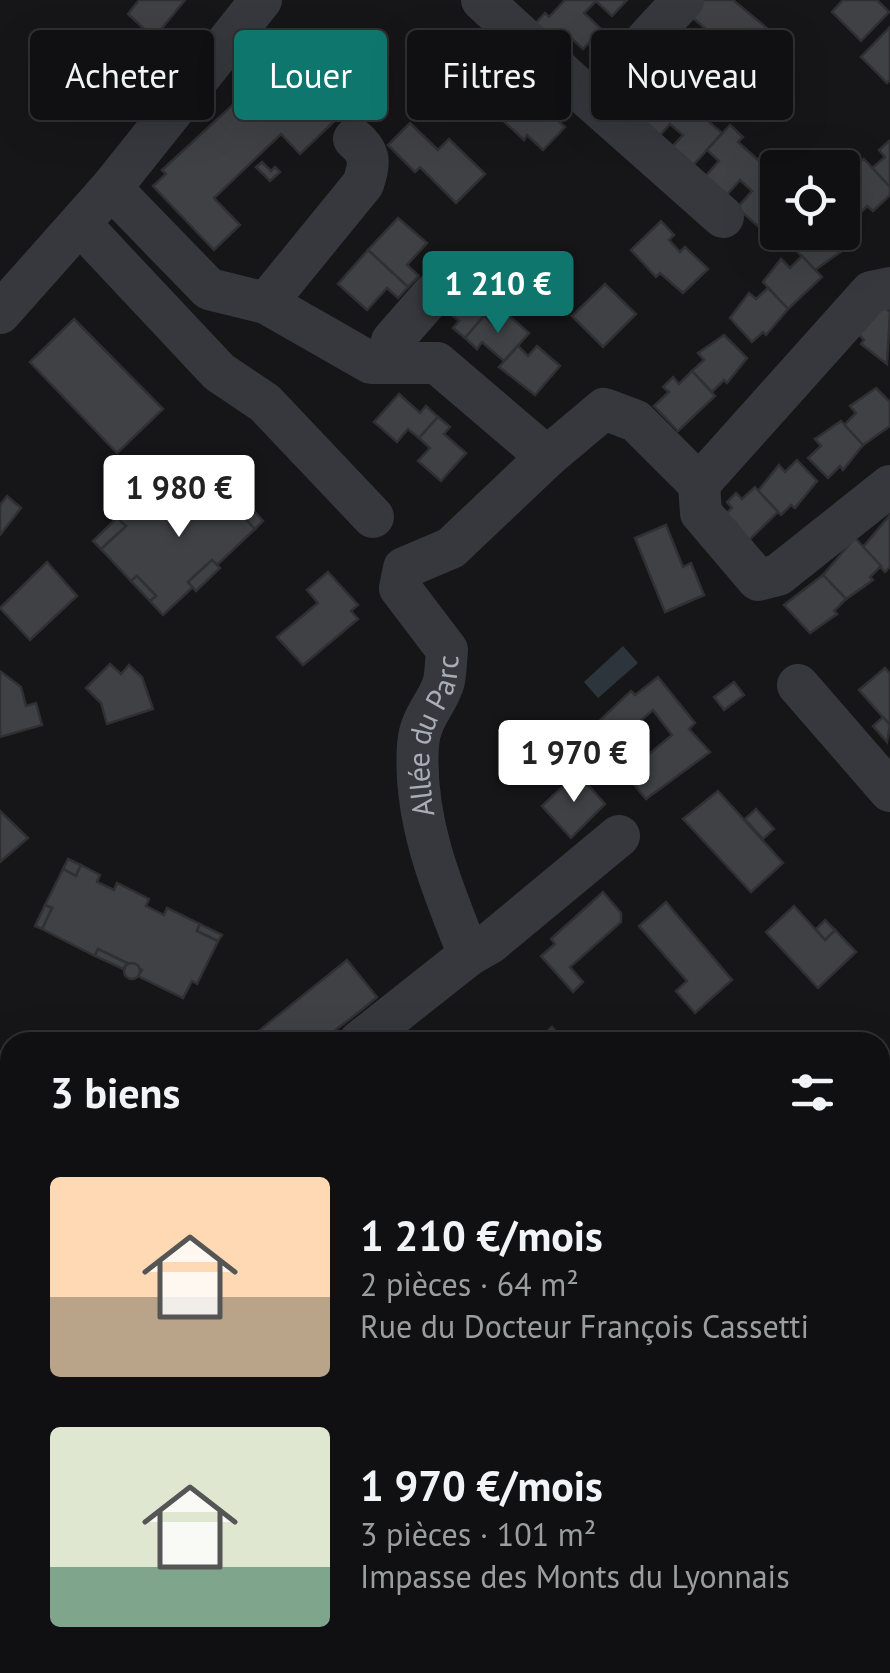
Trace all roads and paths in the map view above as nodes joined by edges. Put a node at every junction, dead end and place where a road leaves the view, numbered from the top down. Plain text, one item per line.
1 (261, 0) edge
2 (482, 0) edge
3 (682, 0) edge
4 (655, 30) edge
5 (591, 100) edge
6 (614, 120) edge
7 (354, 138) dead end
8 (111, 188) junction
9 (723, 217) dead end
10 (80, 224) junction
11 (890, 288) edge
12 (433, 294) dead end
13 (266, 303) junction
14 (0, 313) edge
15 (387, 364) junction
16 (547, 457) junction
17 (699, 484) junction
18 (890, 486) edge
19 (373, 516) dead end
20 (798, 684) dead end
21 (890, 790) edge
22 (619, 836) dead end
23 (468, 955) junction
24 (372, 1032) edge

1 - 8 street
2 - 5 street
3 - 4 street
6 - 9 street
7 - 13 street
8 - 10 street
8 - 13 street
10 - 14 street
10 - 19 street
11 - 17 street
12 - 15 street
13 - 15 street
15 - 16 street
16 - 17 street
16 - 23 street, Allée du Parc
17 - 18 street
20 - 21 street
22 - 23 street
23 - 24 street

